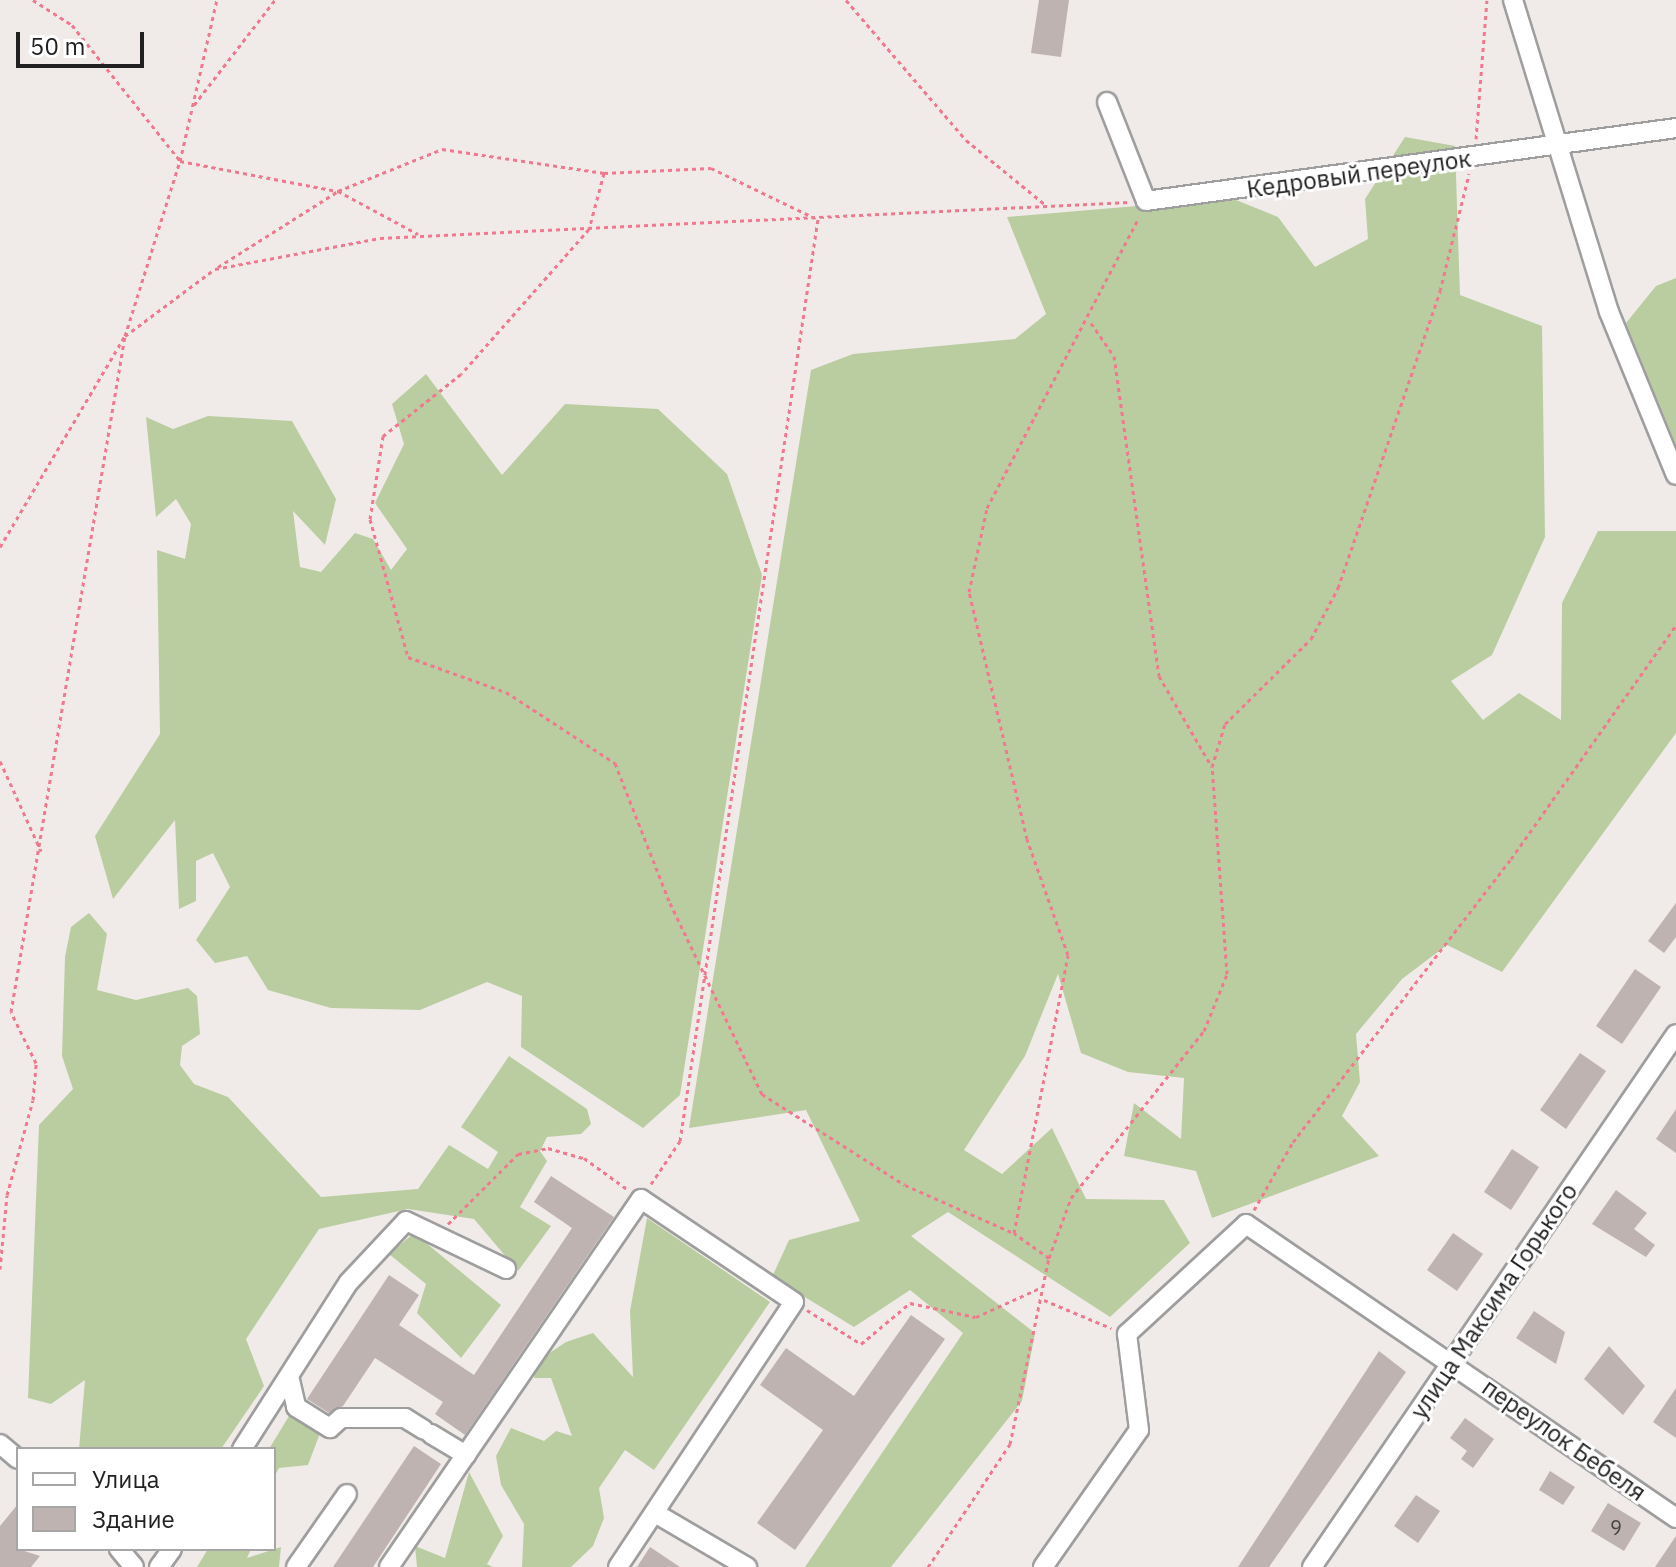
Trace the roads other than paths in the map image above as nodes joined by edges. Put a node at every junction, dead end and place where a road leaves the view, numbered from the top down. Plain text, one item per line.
1 (1513, 0) edge
2 (1107, 102) dead end
3 (1676, 128) edge
4 (1558, 145) junction
5 (1676, 475) edge
6 (1676, 1034) edge
7 (506, 1269) dead end
8 (1453, 1363) junction
9 (290, 1380) junction
10 (0, 1444) edge
11 (243, 1447) edge
12 (466, 1455) junction
13 (16, 1457) edge
14 (347, 1494) dead end
15 (655, 1513) junction
16 (1676, 1518) edge
17 (121, 1551) edge
18 (134, 1567) edge
19 (296, 1567) edge
20 (389, 1567) edge
21 (618, 1567) edge
22 (747, 1567) edge
23 (1043, 1567) edge
24 (1312, 1567) edge

1 - 4 street
2 - 4 street, Кедровый переулок
3 - 4 street, Кедровый переулок
4 - 5 street
6 - 8 street, улица Максима Горького
7 - 9 street
8 - 16 street, переулок Бебеля
8 - 23 street, переулок Бебеля
8 - 24 street, улица Максима Горького
9 - 11 street
9 - 12 street
10 - 13 street
12 - 15 street
12 - 20 street
14 - 19 street
15 - 21 street
15 - 22 street
17 - 18 street

